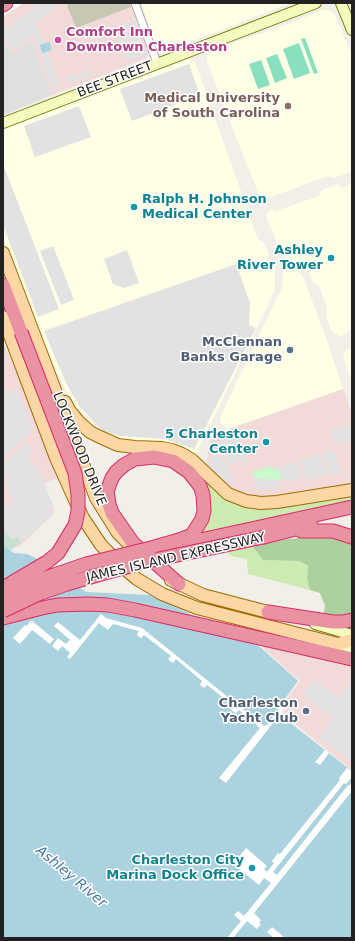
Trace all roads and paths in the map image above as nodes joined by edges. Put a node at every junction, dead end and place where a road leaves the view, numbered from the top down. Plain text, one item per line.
1 (6, 3) edge
2 (135, 3) edge
3 (316, 3) edge
4 (342, 3) edge
5 (3, 5) edge
6 (352, 30) edge
7 (157, 63) junction
8 (3, 123) edge
9 (3, 253) edge
10 (3, 285) edge
11 (3, 317) edge
12 (44, 362) junction
13 (352, 490) edge
14 (352, 507) edge
15 (352, 515) edge
16 (263, 532) junction
17 (277, 534) junction
18 (352, 537) edge
19 (151, 548) junction
20 (179, 584) junction
21 (3, 588) edge
22 (3, 597) edge
23 (3, 611) edge
24 (268, 612) joint
25 (3, 618) edge
26 (304, 620) junction
27 (352, 620) edge
28 (352, 635) edge
29 (352, 640) edge
30 (299, 641) junction
31 (338, 644) junction
32 (352, 648) edge
33 (352, 659) edge

1 - 5 highway
2 - 7 street
3 - 7 street, BEE STREET
4 - 6 street
7 - 8 street, BEE STREET
9 - 12 main road, LOCKWOOD DRIVE
10 - 21 highway, bridge
11 - 30 main road, LOCKWOOD DRIVE, bridge
12 - 13 main road
12 - 20 main road, LOCKWOOD DRIVE, bridge
14 - 16 highway, JAMES ISLAND EXPRESSWAY
15 - 17 highway, JAMES ISLAND EXPRESSWAY
16 - 17 highway, JAMES ISLAND EXPRESSWAY
16 - 19 highway, JAMES ISLAND EXPRESSWAY
16 - 23 highway, JAMES ISLAND EXPRESSWAY, bridge
17 - 18 highway
19 - 20 highway, bridge
19 - 22 highway, JAMES ISLAND EXPRESSWAY, bridge
20 - 24 main road, LOCKWOOD DRIVE
24 - 26 highway
25 - 30 highway
26 - 27 highway
26 - 28 street
29 - 31 main road
30 - 31 main road, LOCKWOOD DRIVE
30 - 33 highway
31 - 32 street, LOCKWOOD DRIVE

